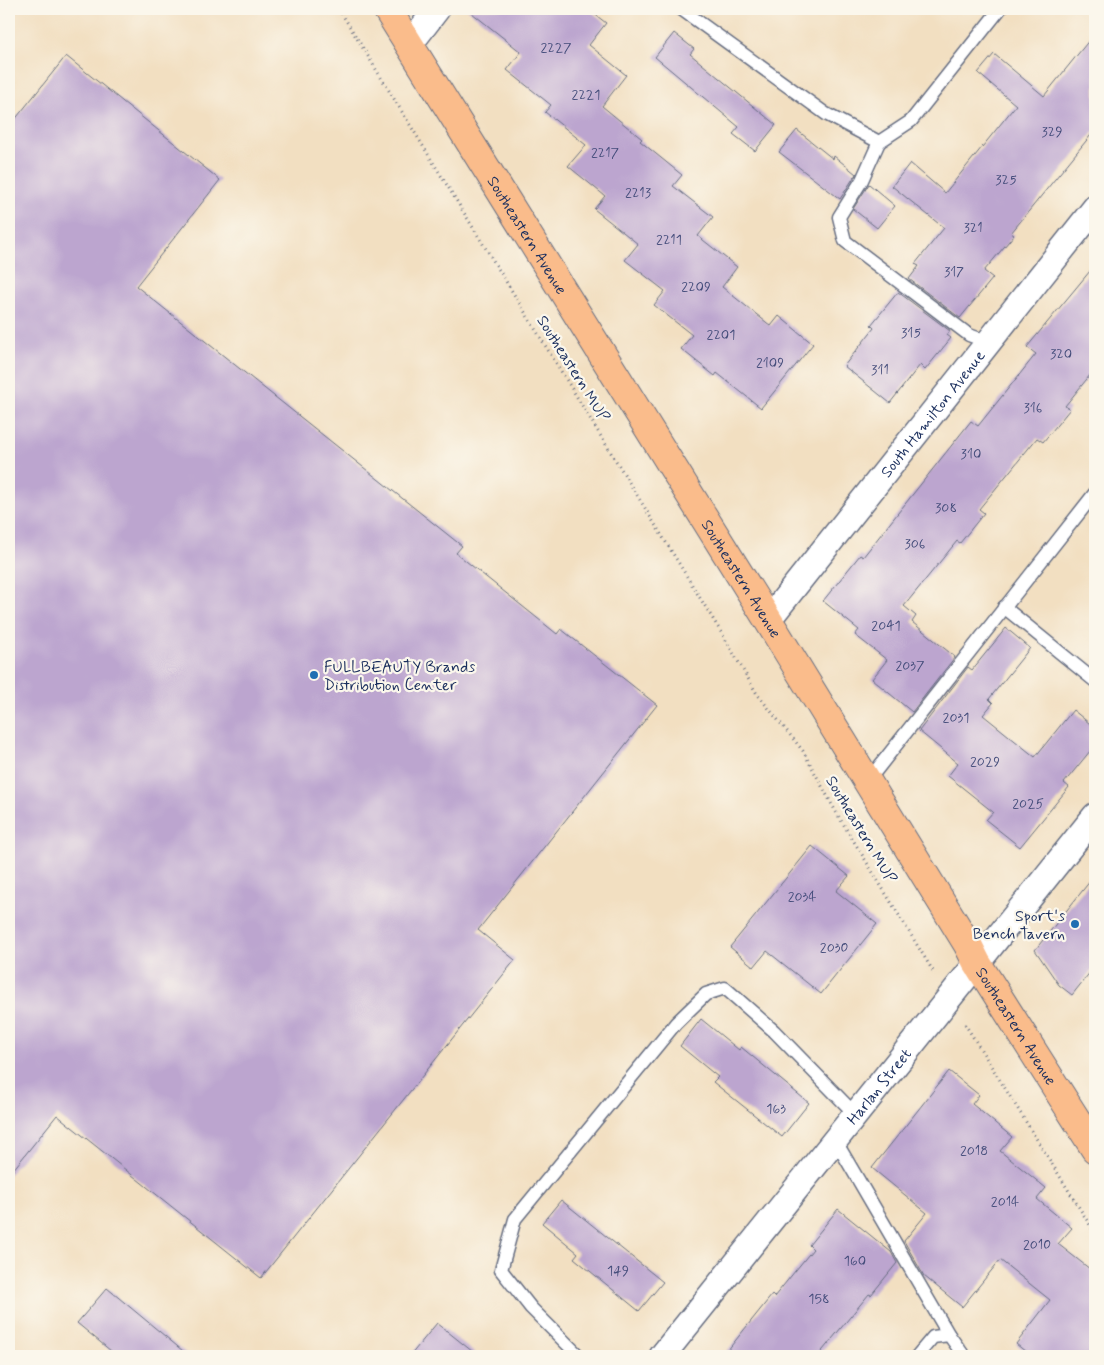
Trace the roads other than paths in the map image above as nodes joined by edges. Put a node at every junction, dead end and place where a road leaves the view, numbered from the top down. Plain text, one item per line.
1 (387, 9) edge
2 (437, 9) edge
3 (681, 9) edge
4 (1000, 9) edge
5 (695, 13) edge
6 (410, 44) junction
7 (879, 142) junction
8 (1095, 208) edge
9 (988, 342) junction
10 (1095, 493) edge
11 (1004, 607) junction
12 (768, 620) junction
13 (1095, 681) edge
14 (867, 782) junction
15 (1095, 816) edge
16 (977, 963) junction
17 (856, 1114) junction
18 (835, 1140) junction
19 (1095, 1149) edge
20 (949, 1334) junction
21 (579, 1356) edge
22 (662, 1356) edge
23 (917, 1356) edge
24 (964, 1356) edge

1 - 6 main road, Southeastern Avenue
2 - 6 street
3 - 5 lane
4 - 7 lane
5 - 7 lane
6 - 12 main road, Southeastern Avenue
7 - 9 lane
8 - 9 street, South Hamilton Avenue
9 - 12 street, South Hamilton Avenue
10 - 11 lane
11 - 13 lane
11 - 14 lane
12 - 14 main road, Southeastern Avenue
14 - 16 main road, Southeastern Avenue
15 - 16 street, Harlan Street
16 - 17 street, Harlan Street
16 - 19 main road, Southeastern Avenue
17 - 18 street, Harlan Street
17 - 21 lane
18 - 20 lane
18 - 22 street, Harlan Street
20 - 23 lane
20 - 24 lane

